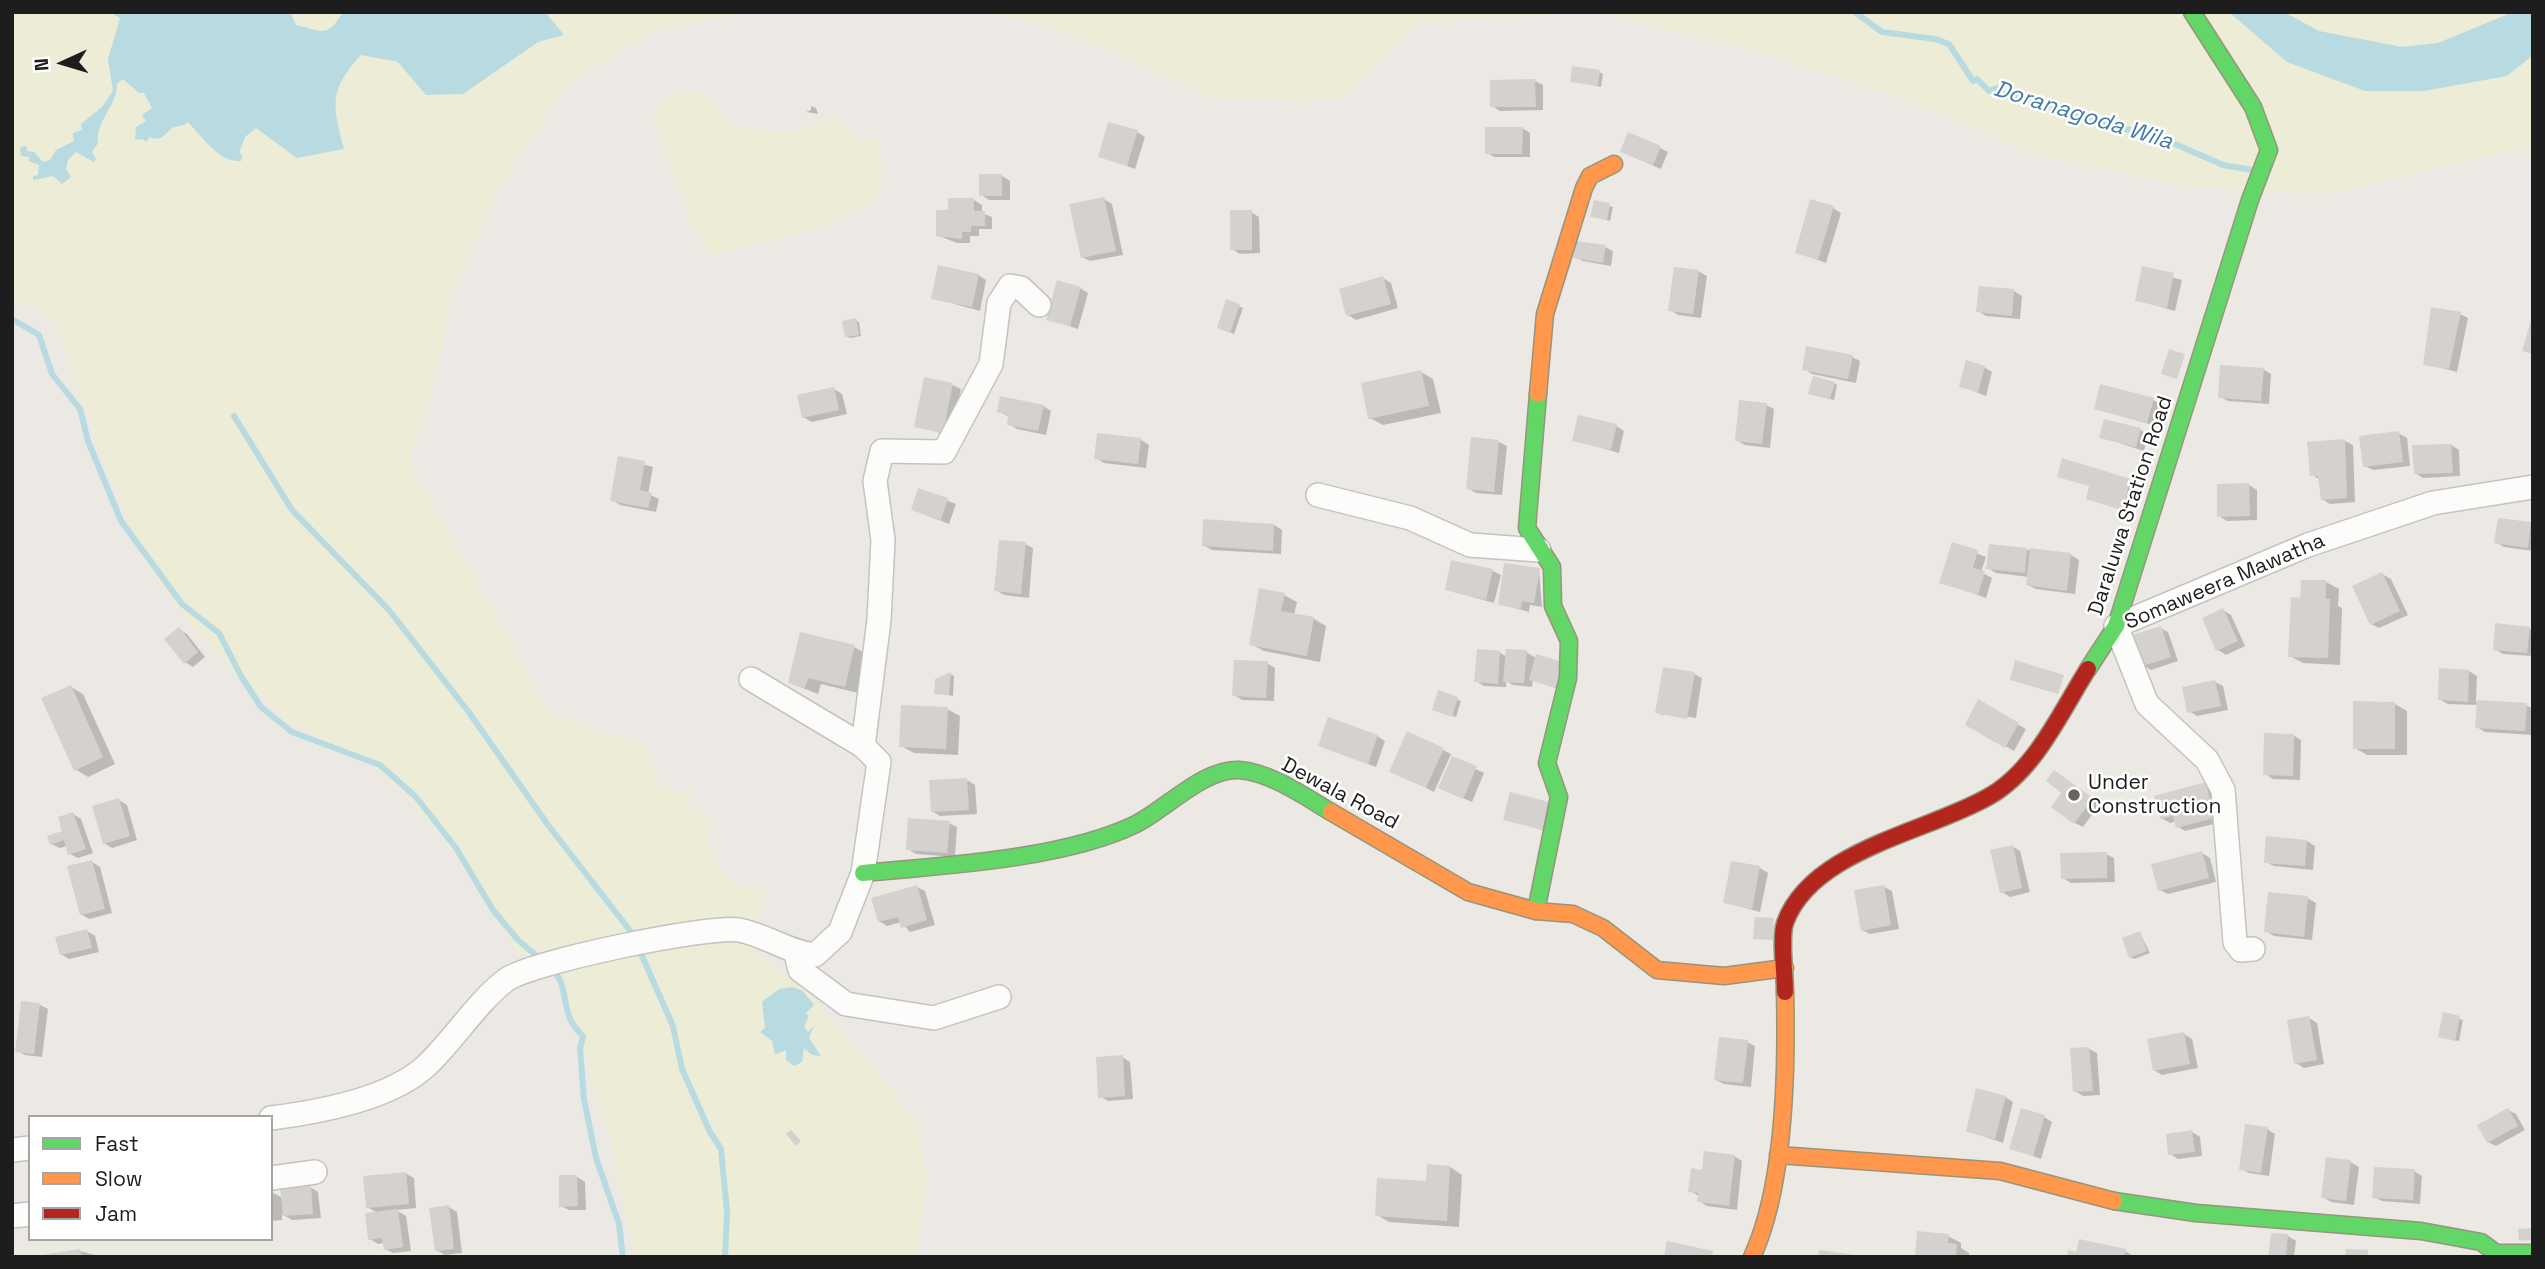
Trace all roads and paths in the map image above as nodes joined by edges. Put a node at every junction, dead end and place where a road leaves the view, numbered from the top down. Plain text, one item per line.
1 (2192, 12) edge
2 (1614, 164) dead end
3 (1039, 305) dead end
4 (2533, 487) edge
5 (1318, 495) dead end
6 (1539, 550) junction
7 (2116, 626) junction
8 (751, 680) dead end
9 (863, 746) junction
10 (863, 873) junction
11 (1536, 911) junction
12 (2253, 950) dead end
13 (796, 953) junction
14 (1785, 968) junction
15 (999, 997) dead end
16 (273, 1118) edge
17 (1778, 1155) junction
18 (315, 1172) dead end
19 (273, 1178) edge
20 (2533, 1253) edge
21 (1752, 1257) edge

1 - 7 street, Daraluwa Station Road
2 - 6 street
3 - 9 street
4 - 7 street, Somaweera Mawatha
5 - 6 street
6 - 11 street
7 - 12 street, Somaweera Mawatha
7 - 14 street, Daraluwa Station Road
8 - 9 street
9 - 10 street
10 - 11 street, Dewala Road
10 - 13 street
11 - 14 street, Dewala Road
13 - 15 street
13 - 16 street
14 - 17 street, Daraluwa Station Road
17 - 20 street
17 - 21 street, Daraluwa Station Road
18 - 19 street

